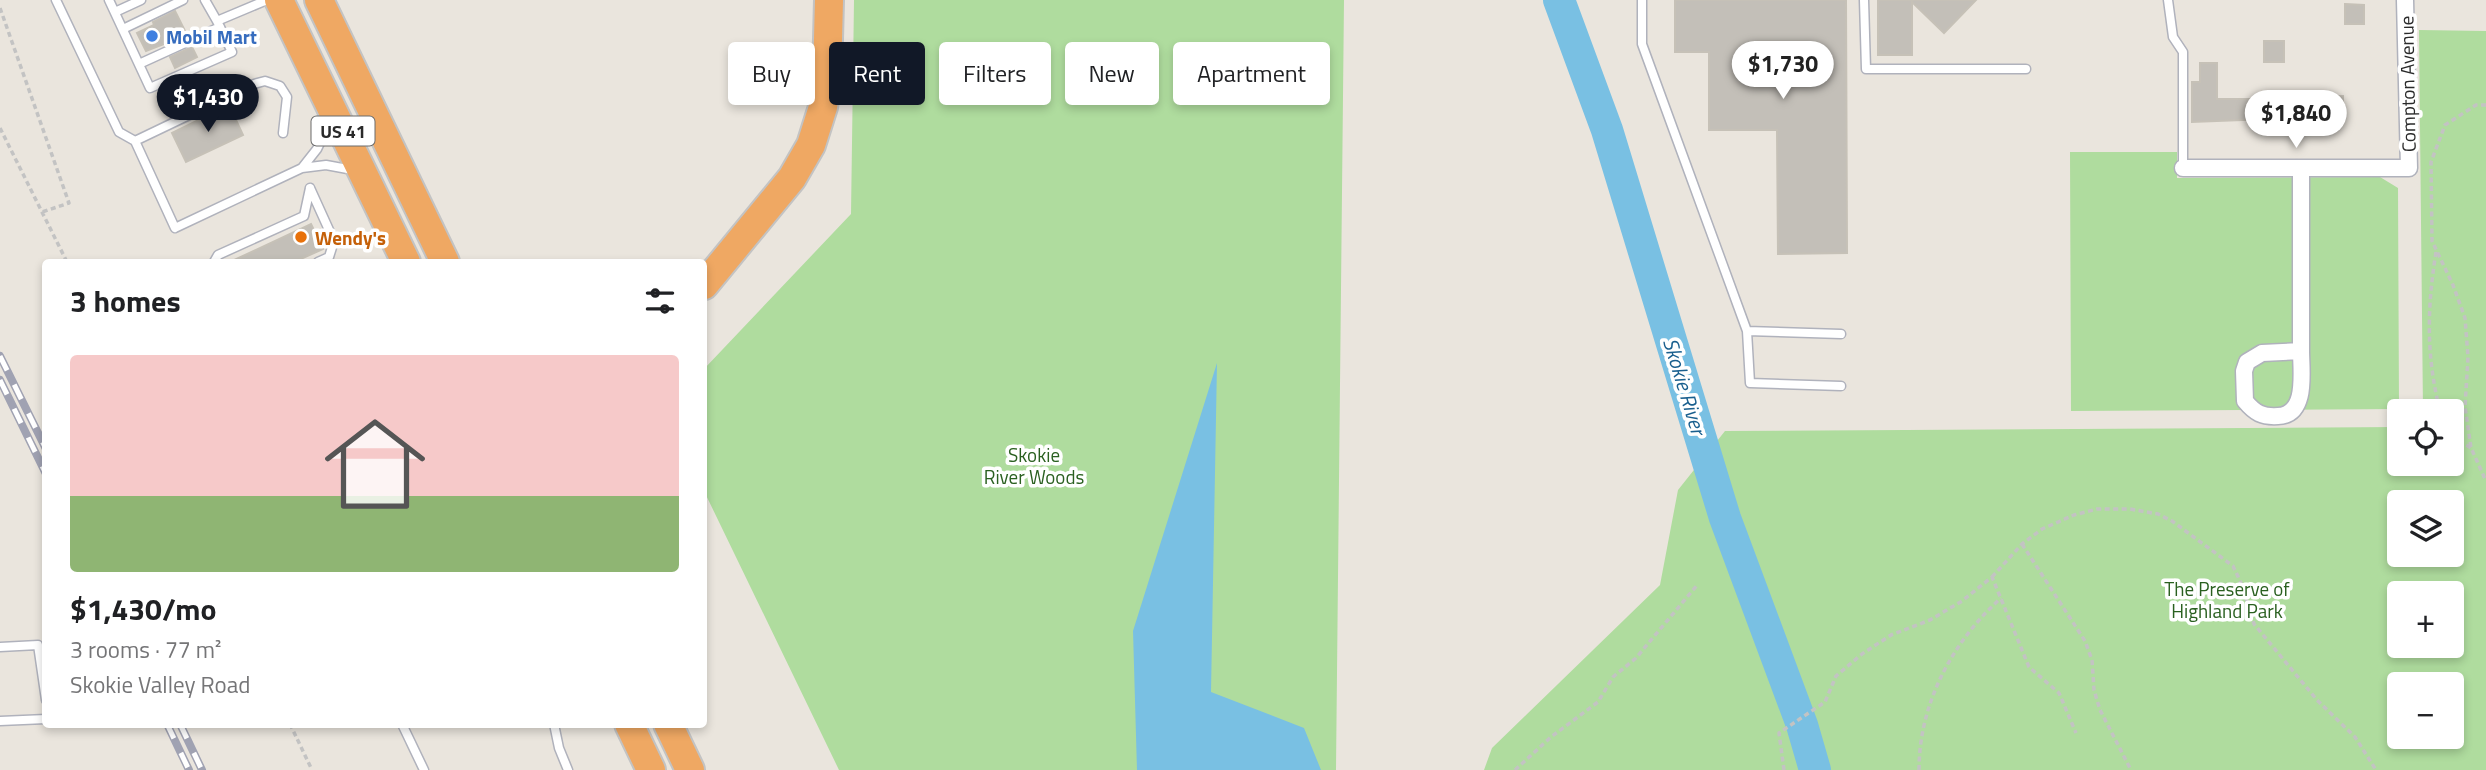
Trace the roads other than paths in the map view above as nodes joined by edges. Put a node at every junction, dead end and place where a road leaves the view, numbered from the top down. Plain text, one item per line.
1 (57, 0) edge
2 (109, 0) edge
3 (141, 0) edge
4 (183, 0) edge
5 (205, 0) edge
6 (267, 0) edge
7 (279, 0) edge
8 (319, 0) edge
9 (829, 0) edge
10 (1642, 0) edge
11 (1864, 0) edge
12 (2168, 0) edge
13 (2404, 0) edge
14 (115, 12) junction
15 (219, 24) junction
16 (122, 29) junction
17 (139, 65) junction
18 (2026, 69) dead end
19 (334, 114) junction
20 (283, 133) dead end
21 (135, 141) junction
22 (302, 168) junction
23 (2183, 168) joint
24 (2301, 168) junction
25 (363, 172) junction
26 (216, 259) edge
27 (325, 259) edge
28 (405, 259) edge
29 (444, 259) edge
30 (707, 281) edge
31 (1747, 331) junction
32 (1842, 334) dead end
33 (2301, 351) junction
34 (1841, 386) dead end
35 (0, 647) edge
36 (42, 672) edge
37 (42, 719) edge
38 (0, 721) edge
39 (404, 728) edge
40 (555, 728) edge
41 (631, 728) edge
42 (670, 728) edge
43 (684, 728) edge
44 (424, 770) edge
45 (568, 770) edge
46 (651, 770) edge
47 (690, 770) edge
48 (700, 770) edge

1 - 21 lane
2 - 14 lane
3 - 14 lane
4 - 16 lane
5 - 15 lane
6 - 15 lane
7 - 19 highway, US 41
8 - 29 highway, US 41
9 - 30 highway
10 - 31 lane
11 - 18 lane
12 - 23 lane
13 - 24 street, Compton Avenue
14 - 16 lane
15 - 17 lane
15 - 17 lane
16 - 17 lane
19 - 22 lane
19 - 25 highway, US 41
20 - 21 lane
21 - 22 lane
22 - 25 lane
23 - 24 street
24 - 33 street
25 - 28 highway, US 41
26 - 27 lane
31 - 32 lane
31 - 34 lane
33 - 33 street
35 - 36 lane
37 - 38 lane
39 - 44 lane
40 - 45 lane
41 - 46 highway
42 - 47 highway
43 - 48 highway

